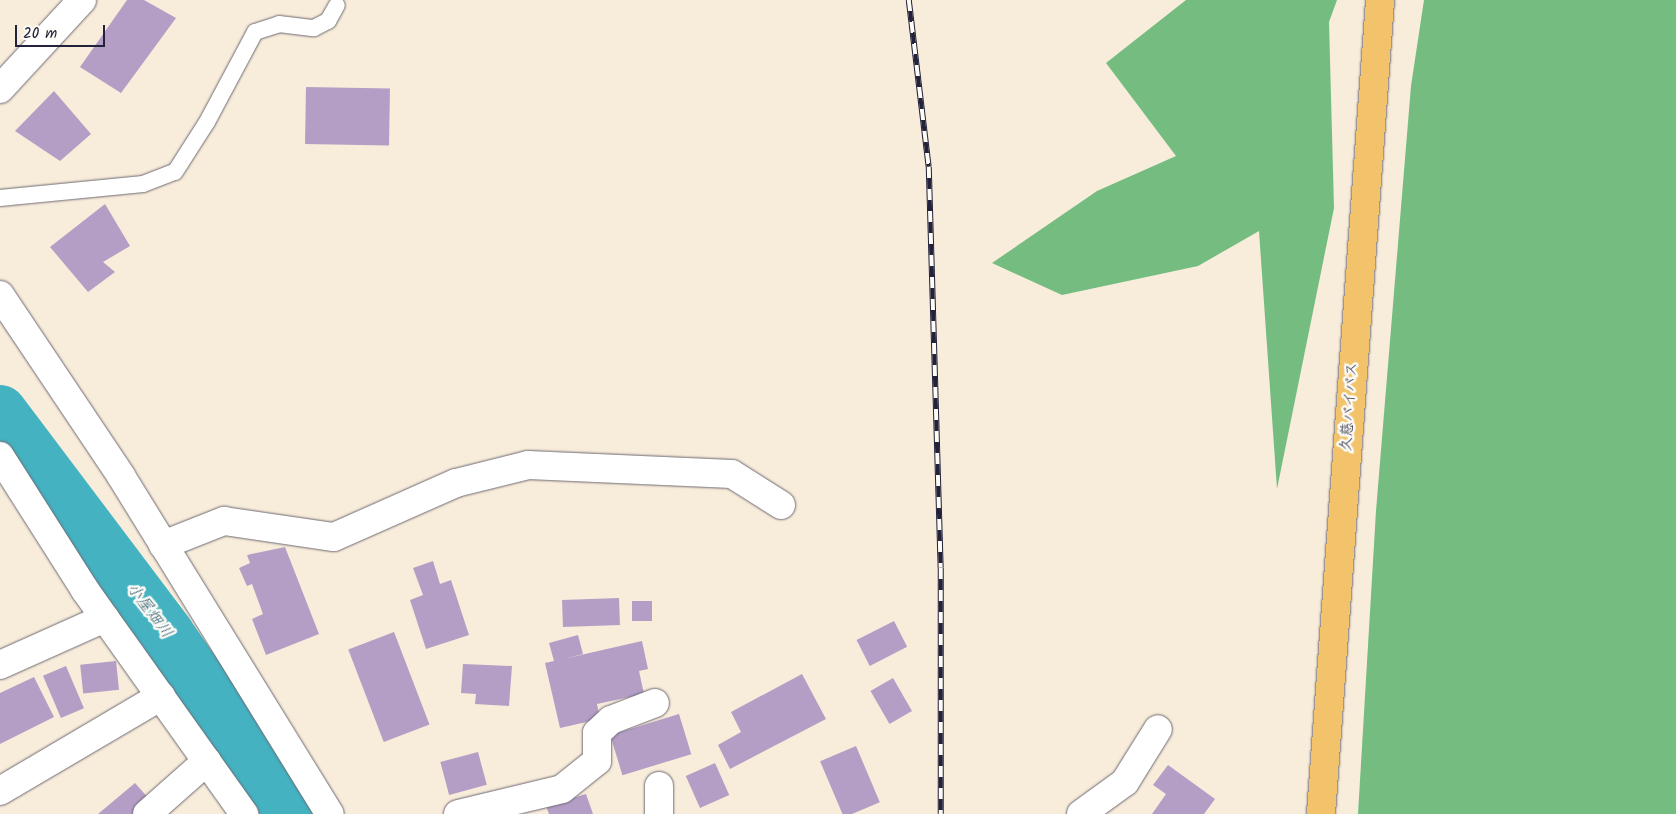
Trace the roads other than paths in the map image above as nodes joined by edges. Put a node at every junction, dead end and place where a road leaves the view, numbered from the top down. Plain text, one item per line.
1 (82, 0) edge
2 (1380, 0) edge
3 (337, 5) dead end
4 (0, 89) edge
5 (0, 198) edge
6 (0, 295) edge
7 (0, 456) edge
8 (781, 505) dead end
9 (163, 545) junction
10 (105, 618) junction
11 (0, 665) edge
12 (160, 696) junction
13 (655, 704) dead end
14 (1158, 729) dead end
15 (207, 761) junction
16 (659, 786) dead end
17 (0, 791) edge
18 (147, 814) edge
19 (244, 814) edge
20 (330, 814) edge
21 (458, 814) edge
22 (659, 814) edge
23 (1081, 814) edge
24 (1321, 814) edge

1 - 4 street
2 - 24 highway, 久慈バイパス
3 - 5 lane
6 - 9 street
7 - 10 street
8 - 9 street
9 - 20 street
10 - 11 street
10 - 12 street
12 - 15 street
12 - 17 street
13 - 21 street
14 - 23 street
15 - 18 street
15 - 19 street
16 - 22 street

